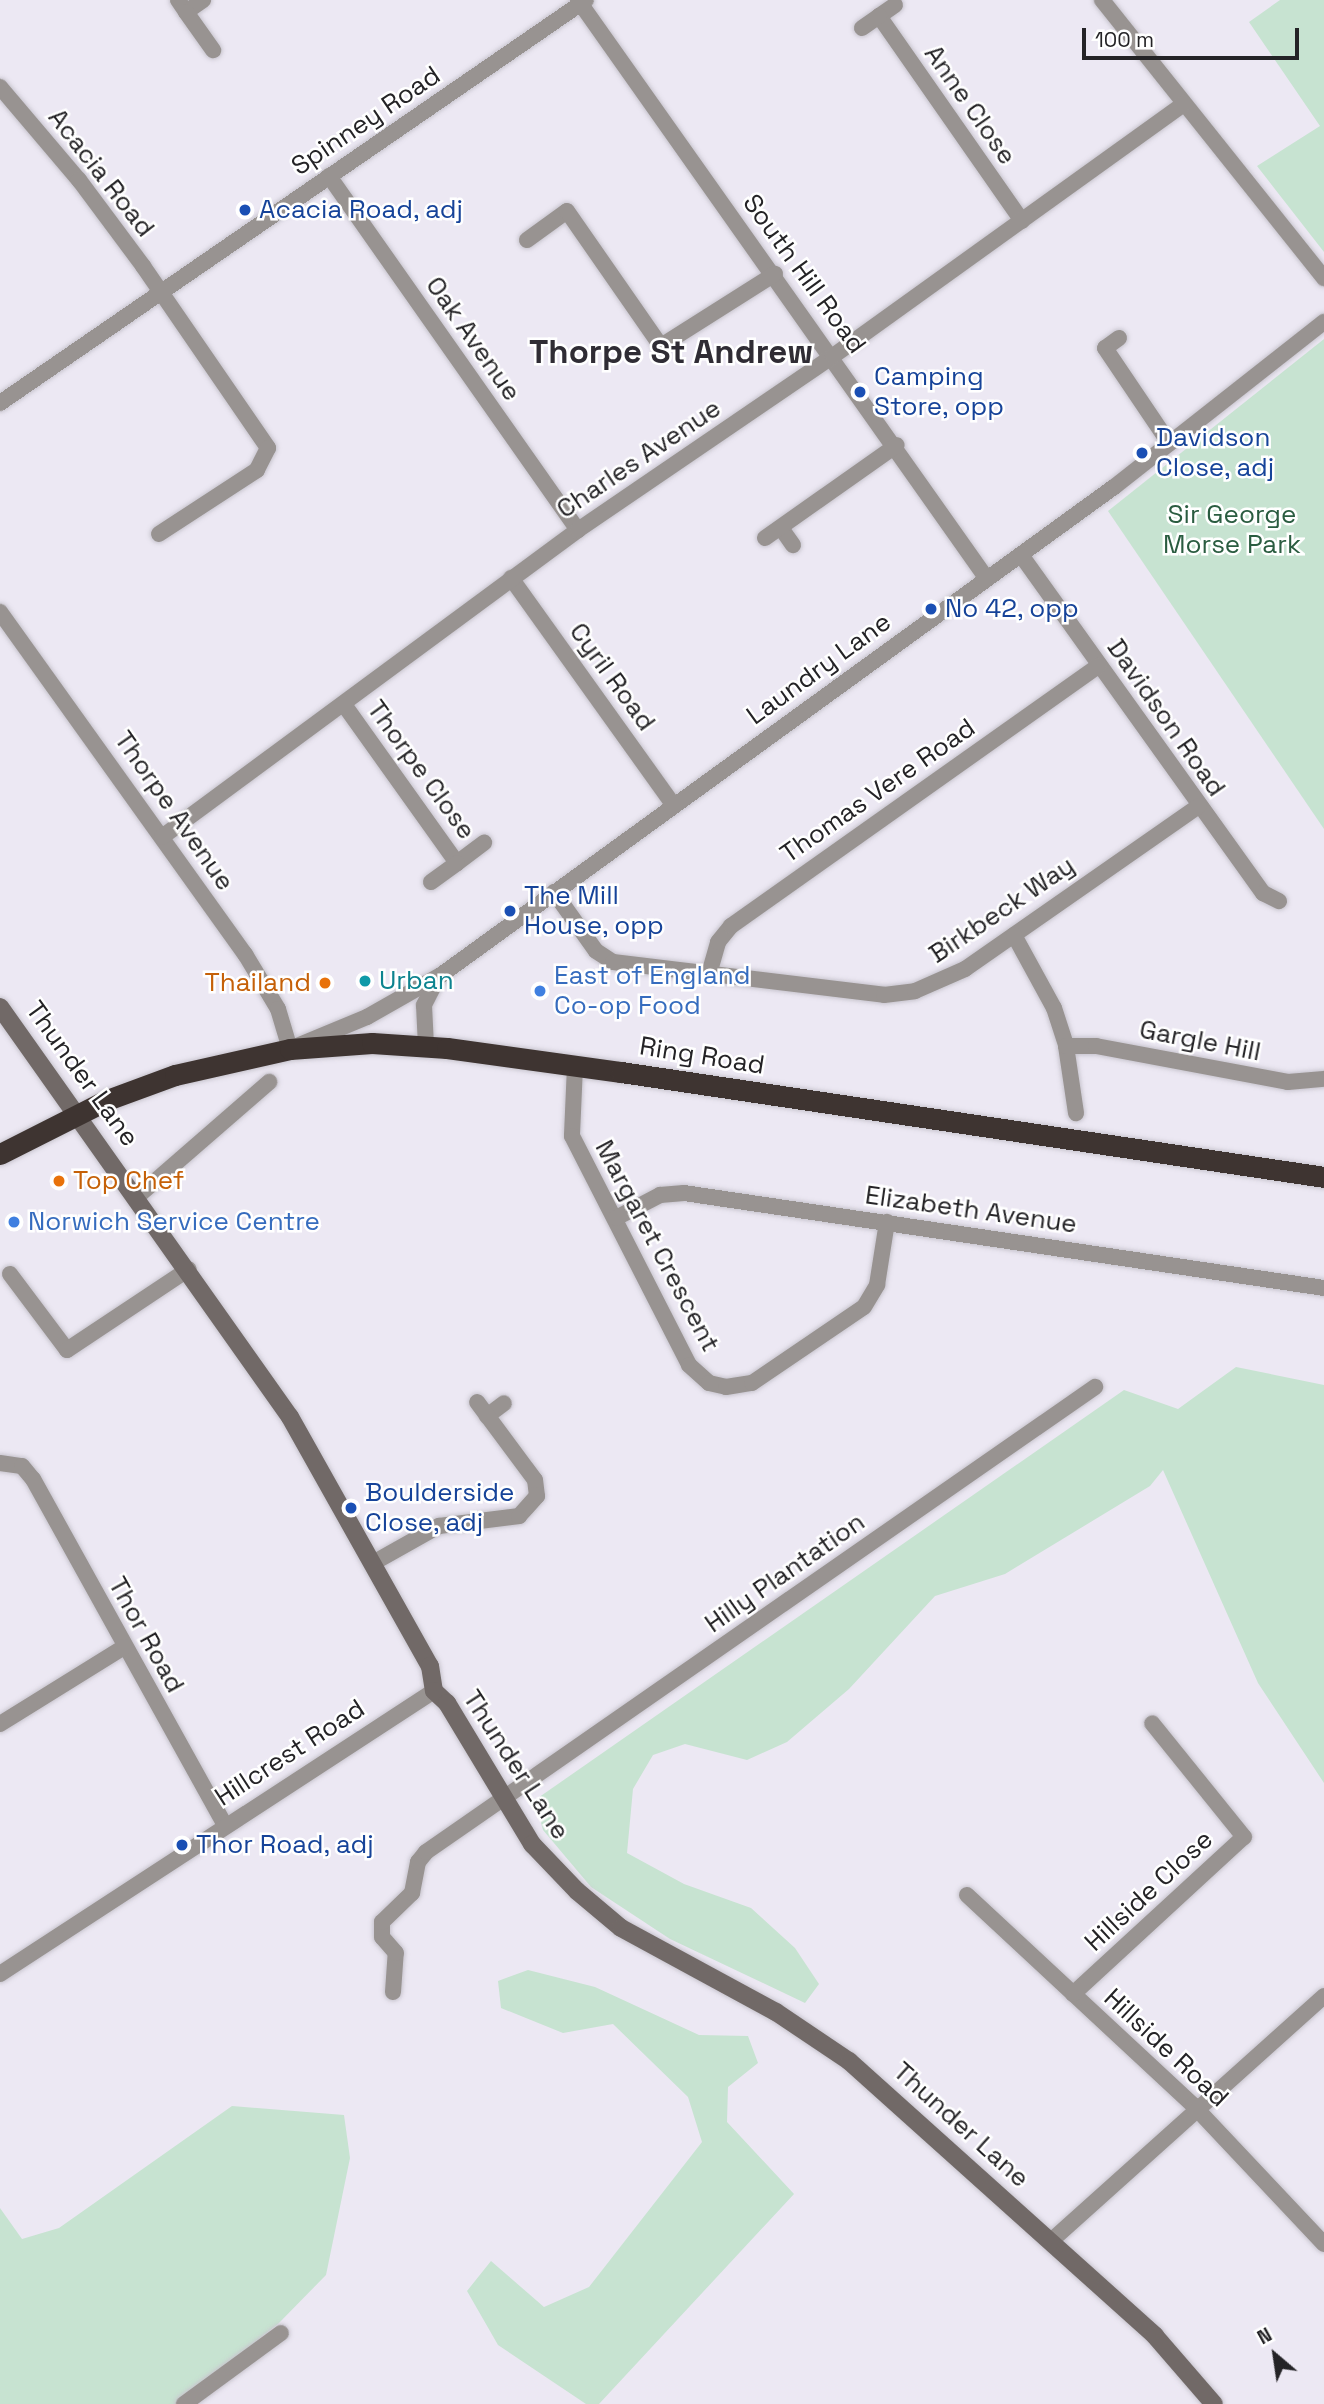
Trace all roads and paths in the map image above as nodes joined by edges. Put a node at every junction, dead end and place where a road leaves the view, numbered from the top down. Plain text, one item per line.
1 (203, 0) edge
2 (1102, 0) edge
3 (582, 1) edge
4 (895, 5) dead end
5 (182, 6) edge
6 (879, 16) junction
7 (862, 28) dead end
8 (213, 50) dead end
9 (0, 87) edge
10 (1184, 104) junction
11 (329, 176) junction
12 (1022, 221) junction
13 (527, 240) dead end
14 (775, 274) junction
15 (1324, 278) edge
16 (161, 291) junction
17 (1324, 323) edge
18 (1105, 348) dead end
19 (833, 356) junction
20 (0, 402) edge
21 (1169, 443) junction
22 (897, 445) junction
23 (781, 528) junction
24 (578, 530) junction
25 (159, 534) dead end
26 (765, 538) dead end
27 (793, 545) dead end
28 (1021, 555) junction
29 (511, 578) junction
30 (987, 579) junction
31 (0, 612) edge
32 (1099, 665) junction
33 (345, 706) junction
34 (673, 804) junction
35 (1199, 806) junction
36 (162, 837) junction
37 (484, 842) dead end
38 (457, 863) junction
39 (431, 882) dead end
40 (554, 892) junction
41 (1279, 901) dead end
42 (1014, 935) junction
43 (709, 974) junction
44 (441, 975) junction
45 (1, 1010) edge
46 (426, 1046) junction
47 (1066, 1046) junction
48 (290, 1049) junction
49 (575, 1066) junction
50 (1324, 1079) edge
51 (269, 1082) dead end
52 (1076, 1113) dead end
53 (79, 1114) junction
54 (0, 1154) edge
55 (1324, 1177) edge
56 (138, 1196) junction
57 (616, 1218) junction
58 (887, 1222) junction
59 (189, 1269) junction
60 (10, 1274) dead end
61 (1324, 1288) edge
62 (1096, 1387) dead end
63 (477, 1402) dead end
64 (503, 1404) dead end
65 (487, 1416) junction
66 (0, 1463) edge
67 (373, 1563) junction
68 (124, 1647) junction
69 (433, 1691) junction
70 (1152, 1723) dead end
71 (0, 1724) edge
72 (502, 1799) junction
73 (225, 1826) junction
74 (967, 1895) dead end
75 (0, 1974) edge
76 (389, 1983) dead end
77 (1073, 1994) junction
78 (1324, 1996) edge
79 (1198, 2110) junction
80 (1051, 2241) junction
81 (1324, 2244) edge
82 (281, 2333) dead end
83 (184, 2404) edge
84 (1214, 2404) edge

1 - 5 street
2 - 10 street
3 - 11 street, Spinney Road
3 - 14 street, South Hill Road
4 - 6 street
5 - 8 street
6 - 7 street
6 - 12 street, Anne Close
9 - 16 street, Acacia Road
10 - 12 street, Charles Avenue
10 - 15 street
11 - 16 street, Spinney Road
11 - 24 street, Oak Avenue
12 - 19 street, Charles Avenue
13 - 14 street
14 - 19 street, South Hill Road
16 - 20 street, Spinney Road
16 - 25 street, Acacia Road
17 - 21 street, Laundry Lane
18 - 21 street
19 - 22 street, South Hill Road
19 - 24 street, Charles Avenue
21 - 28 street, Laundry Lane
22 - 23 street
22 - 30 street, South Hill Road
23 - 26 street
23 - 27 street
24 - 29 street, Charles Avenue
28 - 30 street, Laundry Lane
28 - 32 street, Davidson Road
29 - 33 street, Charles Avenue
29 - 34 street, Cyril Road
30 - 34 street, Laundry Lane
31 - 36 street, Thorpe Avenue
32 - 35 street, Davidson Road
32 - 43 street, Thomas Vere Road
33 - 36 street, Charles Avenue
33 - 38 street, Thorpe Close
34 - 40 street, Laundry Lane
35 - 41 street, Davidson Road
35 - 42 street, Birkbeck Way
36 - 48 street, Thorpe Avenue
37 - 38 street, Thorpe Close
38 - 39 street, Thorpe Close
40 - 43 street, Birkbeck Way
40 - 44 street, Laundry Lane
42 - 43 street, Birkbeck Way
42 - 47 street
44 - 46 street, Laundry Lane
44 - 48 street, Laundry Lane
45 - 53 street, Thunder Lane
46 - 48 highway, Ring Road
46 - 49 highway, Ring Road
47 - 50 street, Gargle Hill
47 - 52 street
48 - 53 highway, Ring Road
49 - 55 highway, Ring Road
49 - 57 street, Margaret Crescent
51 - 56 street
53 - 54 highway, Ring Road
53 - 56 street, Thunder Lane
56 - 59 street, Thunder Lane
57 - 58 street, Elizabeth Avenue
57 - 58 street, Margaret Crescent
58 - 61 street, Elizabeth Avenue
59 - 60 street
59 - 67 street, Thunder Lane
62 - 72 street, Hilly Plantation
63 - 65 street
64 - 65 street
65 - 67 street
66 - 68 street, Thor Road
67 - 69 street, Thunder Lane
68 - 71 street
68 - 73 street, Thor Road
69 - 72 street, Thunder Lane
69 - 73 street, Hillcrest Road
70 - 77 street, Hillside Close
72 - 76 street, Hilly Plantation
72 - 80 street, Thunder Lane
73 - 75 street, Hillcrest Road
74 - 77 street, Hillside Road
77 - 79 street, Hillside Road
78 - 79 street
79 - 80 street
79 - 81 street, Hillside Road
80 - 84 street, Thunder Lane
82 - 83 street

